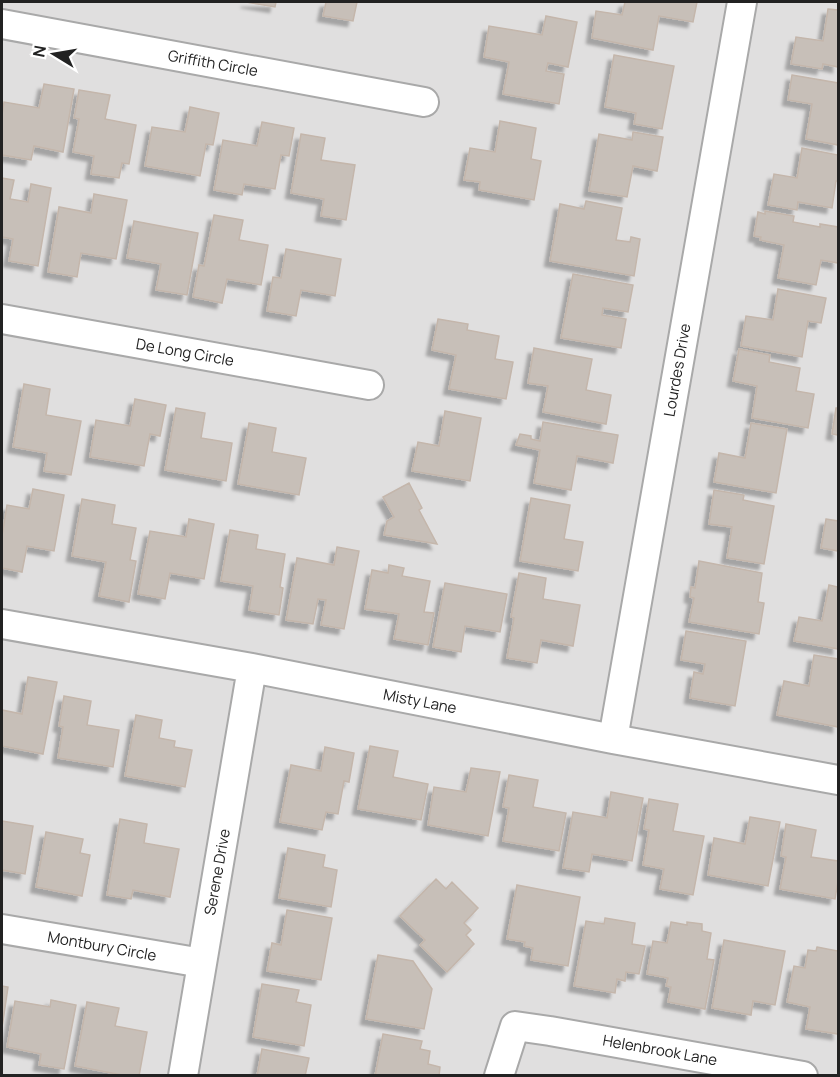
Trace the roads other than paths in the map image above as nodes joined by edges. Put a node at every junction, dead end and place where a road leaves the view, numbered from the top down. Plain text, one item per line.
1 (741, 2) edge
2 (2, 24) edge
3 (424, 102) dead end
4 (2, 319) edge
5 (369, 385) dead end
6 (2, 624) edge
7 (252, 668) junction
8 (613, 739) junction
9 (838, 780) edge
10 (2, 929) edge
11 (202, 963) junction
12 (183, 1076) edge
13 (499, 1076) edge
14 (803, 1076) edge

1 - 8 street, Lourdes Drive
2 - 3 street, Griffith Circle
4 - 5 street, De Long Circle
6 - 7 street, Misty Lane
7 - 8 street, Misty Lane
7 - 11 street, Serene Drive
8 - 9 street, Misty Lane
10 - 11 street, Montbury Circle
11 - 12 street, Serene Drive
13 - 14 street, Helenbrook Lane

